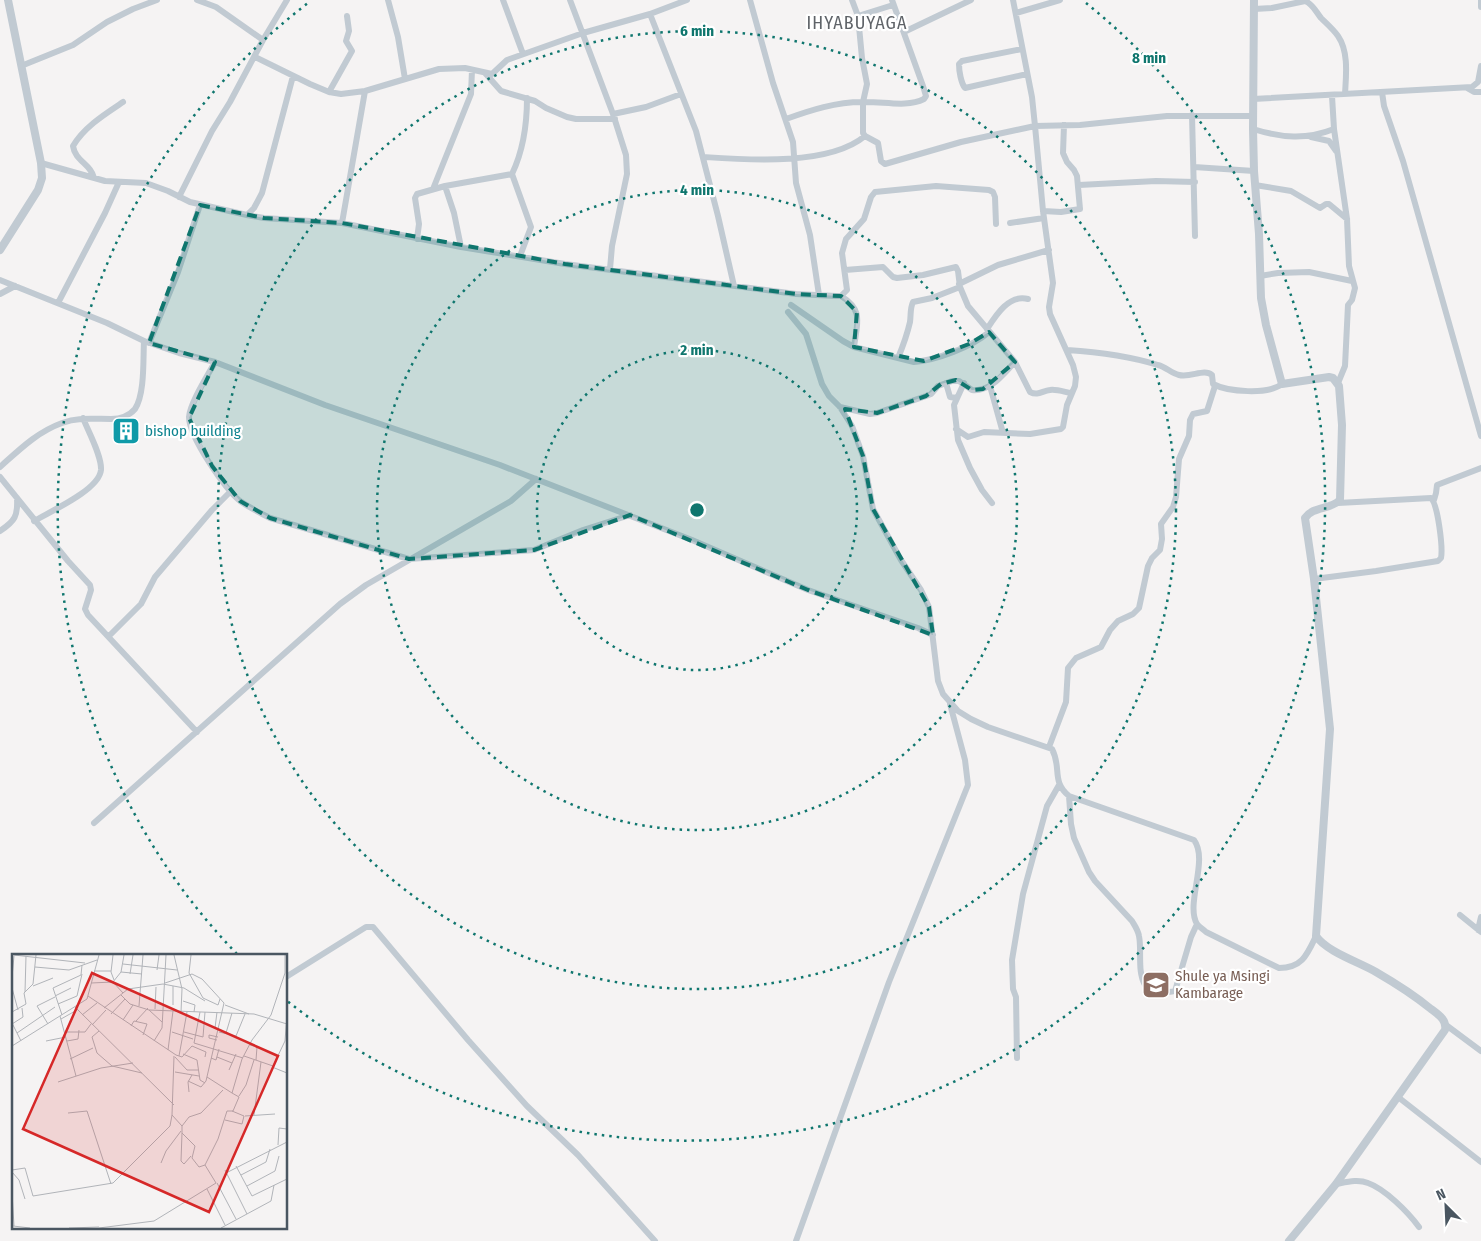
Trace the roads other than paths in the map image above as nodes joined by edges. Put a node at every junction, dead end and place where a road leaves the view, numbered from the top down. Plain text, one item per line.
1 (8, 0) edge
2 (157, 0) edge
3 (197, 0) edge
4 (287, 0) edge
5 (388, 0) edge
6 (503, 0) edge
7 (570, 0) edge
8 (687, 0) edge
9 (750, 0) edge
10 (852, 0) edge
11 (972, 0) edge
12 (1013, 0) edge
13 (1060, 0) edge
14 (1254, 0) edge
15 (1481, 0) edge
16 (892, 2) edge
17 (1481, 7) edge
18 (1254, 9) junction
19 (1016, 13) junction
20 (650, 14) junction
21 (346, 16) dead end
22 (858, 16) junction
23 (904, 32) junction
24 (584, 33) junction
25 (263, 40) junction
26 (1022, 49) junction
27 (523, 54) junction
28 (255, 57) junction
29 (21, 66) junction
30 (1481, 66) edge
31 (472, 70) junction
32 (485, 73) junction
33 (1027, 74) junction
34 (293, 76) junction
35 (405, 79) junction
36 (1466, 88) junction
37 (365, 91) junction
38 (329, 92) junction
39 (1382, 92) junction
40 (1481, 92) edge
41 (682, 94) junction
42 (1345, 94) junction
43 (1332, 96) junction
44 (527, 98) junction
45 (1254, 99) junction
46 (123, 102) dead end
47 (863, 102) junction
48 (1192, 115) junction
49 (614, 116) junction
50 (1253, 116) junction
51 (786, 119) junction
52 (1035, 126) junction
53 (1064, 126) junction
54 (1334, 128) junction
55 (1253, 129) junction
56 (865, 136) junction
57 (1310, 136) junction
58 (1338, 154) junction
59 (704, 157) junction
60 (795, 159) junction
61 (41, 163) junction
62 (1194, 167) junction
63 (1254, 171) junction
64 (512, 174) junction
65 (94, 178) junction
66 (119, 182) junction
67 (1194, 182) junction
68 (1255, 184) junction
69 (1078, 185) junction
70 (445, 186) junction
71 (433, 189) junction
72 (180, 196) junction
73 (200, 205) junction
74 (1043, 211) junction
75 (247, 215) junction
76 (1044, 218) junction
77 (1347, 219) junction
78 (342, 223) junction
79 (1010, 223) dead end
80 (996, 224) dead end
81 (1195, 236) dead end
82 (417, 238) junction
83 (461, 247) junction
84 (0, 250) edge
85 (1049, 250) junction
86 (520, 256) junction
87 (610, 269) junction
88 (845, 270) junction
89 (1260, 276) junction
90 (0, 280) edge
91 (1352, 280) junction
92 (960, 285) junction
93 (15, 286) junction
94 (734, 286) junction
95 (0, 294) edge
96 (819, 295) junction
97 (841, 296) junction
98 (1028, 299) dead end
99 (58, 303) junction
100 (988, 331) junction
101 (147, 342) junction
102 (854, 346) junction
103 (1067, 350) junction
104 (898, 358) junction
105 (215, 362) junction
106 (1015, 362) junction
107 (946, 383) junction
108 (964, 383) junction
109 (1338, 383) junction
110 (1282, 384) junction
111 (990, 386) junction
112 (1215, 386) junction
113 (1071, 393) junction
114 (957, 398) junction
115 (840, 406) junction
116 (83, 418) junction
117 (956, 429) junction
118 (1003, 433) junction
119 (1481, 436) edge
120 (0, 467) edge
121 (1481, 468) edge
122 (0, 478) edge
123 (536, 479) junction
124 (230, 492) junction
125 (17, 497) junction
126 (1434, 500) junction
127 (992, 503) dead end
128 (1338, 503) junction
129 (630, 515) junction
130 (34, 521) junction
131 (0, 531) edge
132 (408, 559) junction
133 (1314, 579) junction
134 (933, 635) junction
135 (108, 636) junction
136 (949, 702) junction
137 (197, 732) junction
138 (1049, 747) junction
139 (1058, 786) junction
140 (1069, 796) junction
141 (94, 823) dead end
142 (1460, 915) dead end
143 (1481, 917) edge
144 (1197, 924) junction
145 (1479, 931) edge
146 (1316, 936) junction
147 (288, 975) edge
148 (1446, 1024) junction
149 (1481, 1051) edge
150 (1017, 1058) dead end
151 (1398, 1097) junction
152 (1481, 1162) edge
153 (1336, 1184) junction
154 (1419, 1226) dead end
155 (655, 1241) edge
156 (796, 1241) edge
157 (1289, 1241) edge

1 - 29 street
2 - 29 street
3 - 25 street
4 - 25 street
5 - 35 street
6 - 27 street
7 - 24 street
8 - 20 street
9 - 51 street
10 - 22 street
11 - 23 street
12 - 19 street
13 - 19 street
14 - 18 street
15 - 17 street
16 - 22 street
16 - 23 street
18 - 42 street
18 - 45 street
19 - 26 street
20 - 24 street
20 - 41 street
21 - 38 street
22 - 47 street
23 - 47 street
24 - 27 street
24 - 49 street
25 - 28 street
26 - 33 street
26 - 33 street
27 - 32 street
28 - 34 street
28 - 72 street
29 - 61 street
30 - 36 street
31 - 32 street
31 - 35 street
31 - 71 street
32 - 44 street
33 - 52 street
34 - 38 street
34 - 75 street
35 - 37 street
36 - 39 street
36 - 40 street
37 - 38 street
37 - 78 street
39 - 42 street
39 - 119 street
41 - 49 street
41 - 59 street
42 - 43 street
43 - 45 street
43 - 54 street
44 - 49 street
44 - 64 street
45 - 50 street
46 - 65 street
47 - 51 street
47 - 56 street
48 - 50 street
48 - 53 street
48 - 62 street
49 - 87 street
50 - 55 street
51 - 60 street
52 - 53 street
52 - 56 street
52 - 74 street
53 - 69 street
54 - 57 street
54 - 58 street
55 - 57 street
55 - 63 street
56 - 60 street
57 - 58 street
58 - 77 street
59 - 60 street
59 - 94 street
60 - 96 street
61 - 65 street
61 - 84 street
62 - 63 street
62 - 67 street
63 - 68 street
64 - 70 street
64 - 86 street
65 - 66 street
66 - 72 street
66 - 99 street
67 - 69 street
67 - 81 street
68 - 77 street
68 - 89 street
69 - 74 street
70 - 71 street
70 - 83 street
71 - 82 street
72 - 73 street
73 - 75 street
73 - 101 street
74 - 76 street
75 - 78 street
76 - 79 street
76 - 85 street
77 - 91 street
78 - 82 street
80 - 88 street
82 - 83 street
83 - 86 street
85 - 92 street
85 - 103 street
86 - 87 street
87 - 94 street
88 - 92 street
88 - 97 street
89 - 91 street
89 - 110 street
90 - 93 street
91 - 109 street
92 - 100 street
92 - 104 street
93 - 95 street
93 - 99 street
94 - 96 street
96 - 97 street
97 - 102 street
98 - 100 street
99 - 101 street
100 - 104 street
100 - 106 street
101 - 105 street
101 - 116 street
102 - 104 street
102 - 115 street
103 - 112 street
103 - 113 street
105 - 123 street
105 - 124 street
106 - 111 street
106 - 113 street
107 - 108 street
107 - 114 street
107 - 115 street
108 - 111 street
108 - 114 street
109 - 110 street
109 - 128 street
110 - 112 street
111 - 118 street
112 - 138 street
113 - 118 street
114 - 117 street
115 - 134 street
116 - 120 street
116 - 130 street
117 - 118 street
117 - 127 street
121 - 126 street
122 - 125 street
123 - 129 street
123 - 132 street
124 - 132 street
124 - 135 street
125 - 130 street
125 - 131 street
126 - 128 street
126 - 133 street
128 - 133 street
129 - 132 street
129 - 134 street
130 - 135 street
132 - 137 street
133 - 146 street
134 - 136 street
135 - 137 street
136 - 138 street
136 - 156 street
137 - 141 street
138 - 139 street
139 - 140 street
139 - 150 street
140 - 144 street
140 - 144 street
142 - 145 street
143 - 145 street
144 - 146 street
146 - 148 street
147 - 155 street
148 - 149 street
148 - 151 street
151 - 152 street
151 - 153 street
153 - 154 street
153 - 157 street

